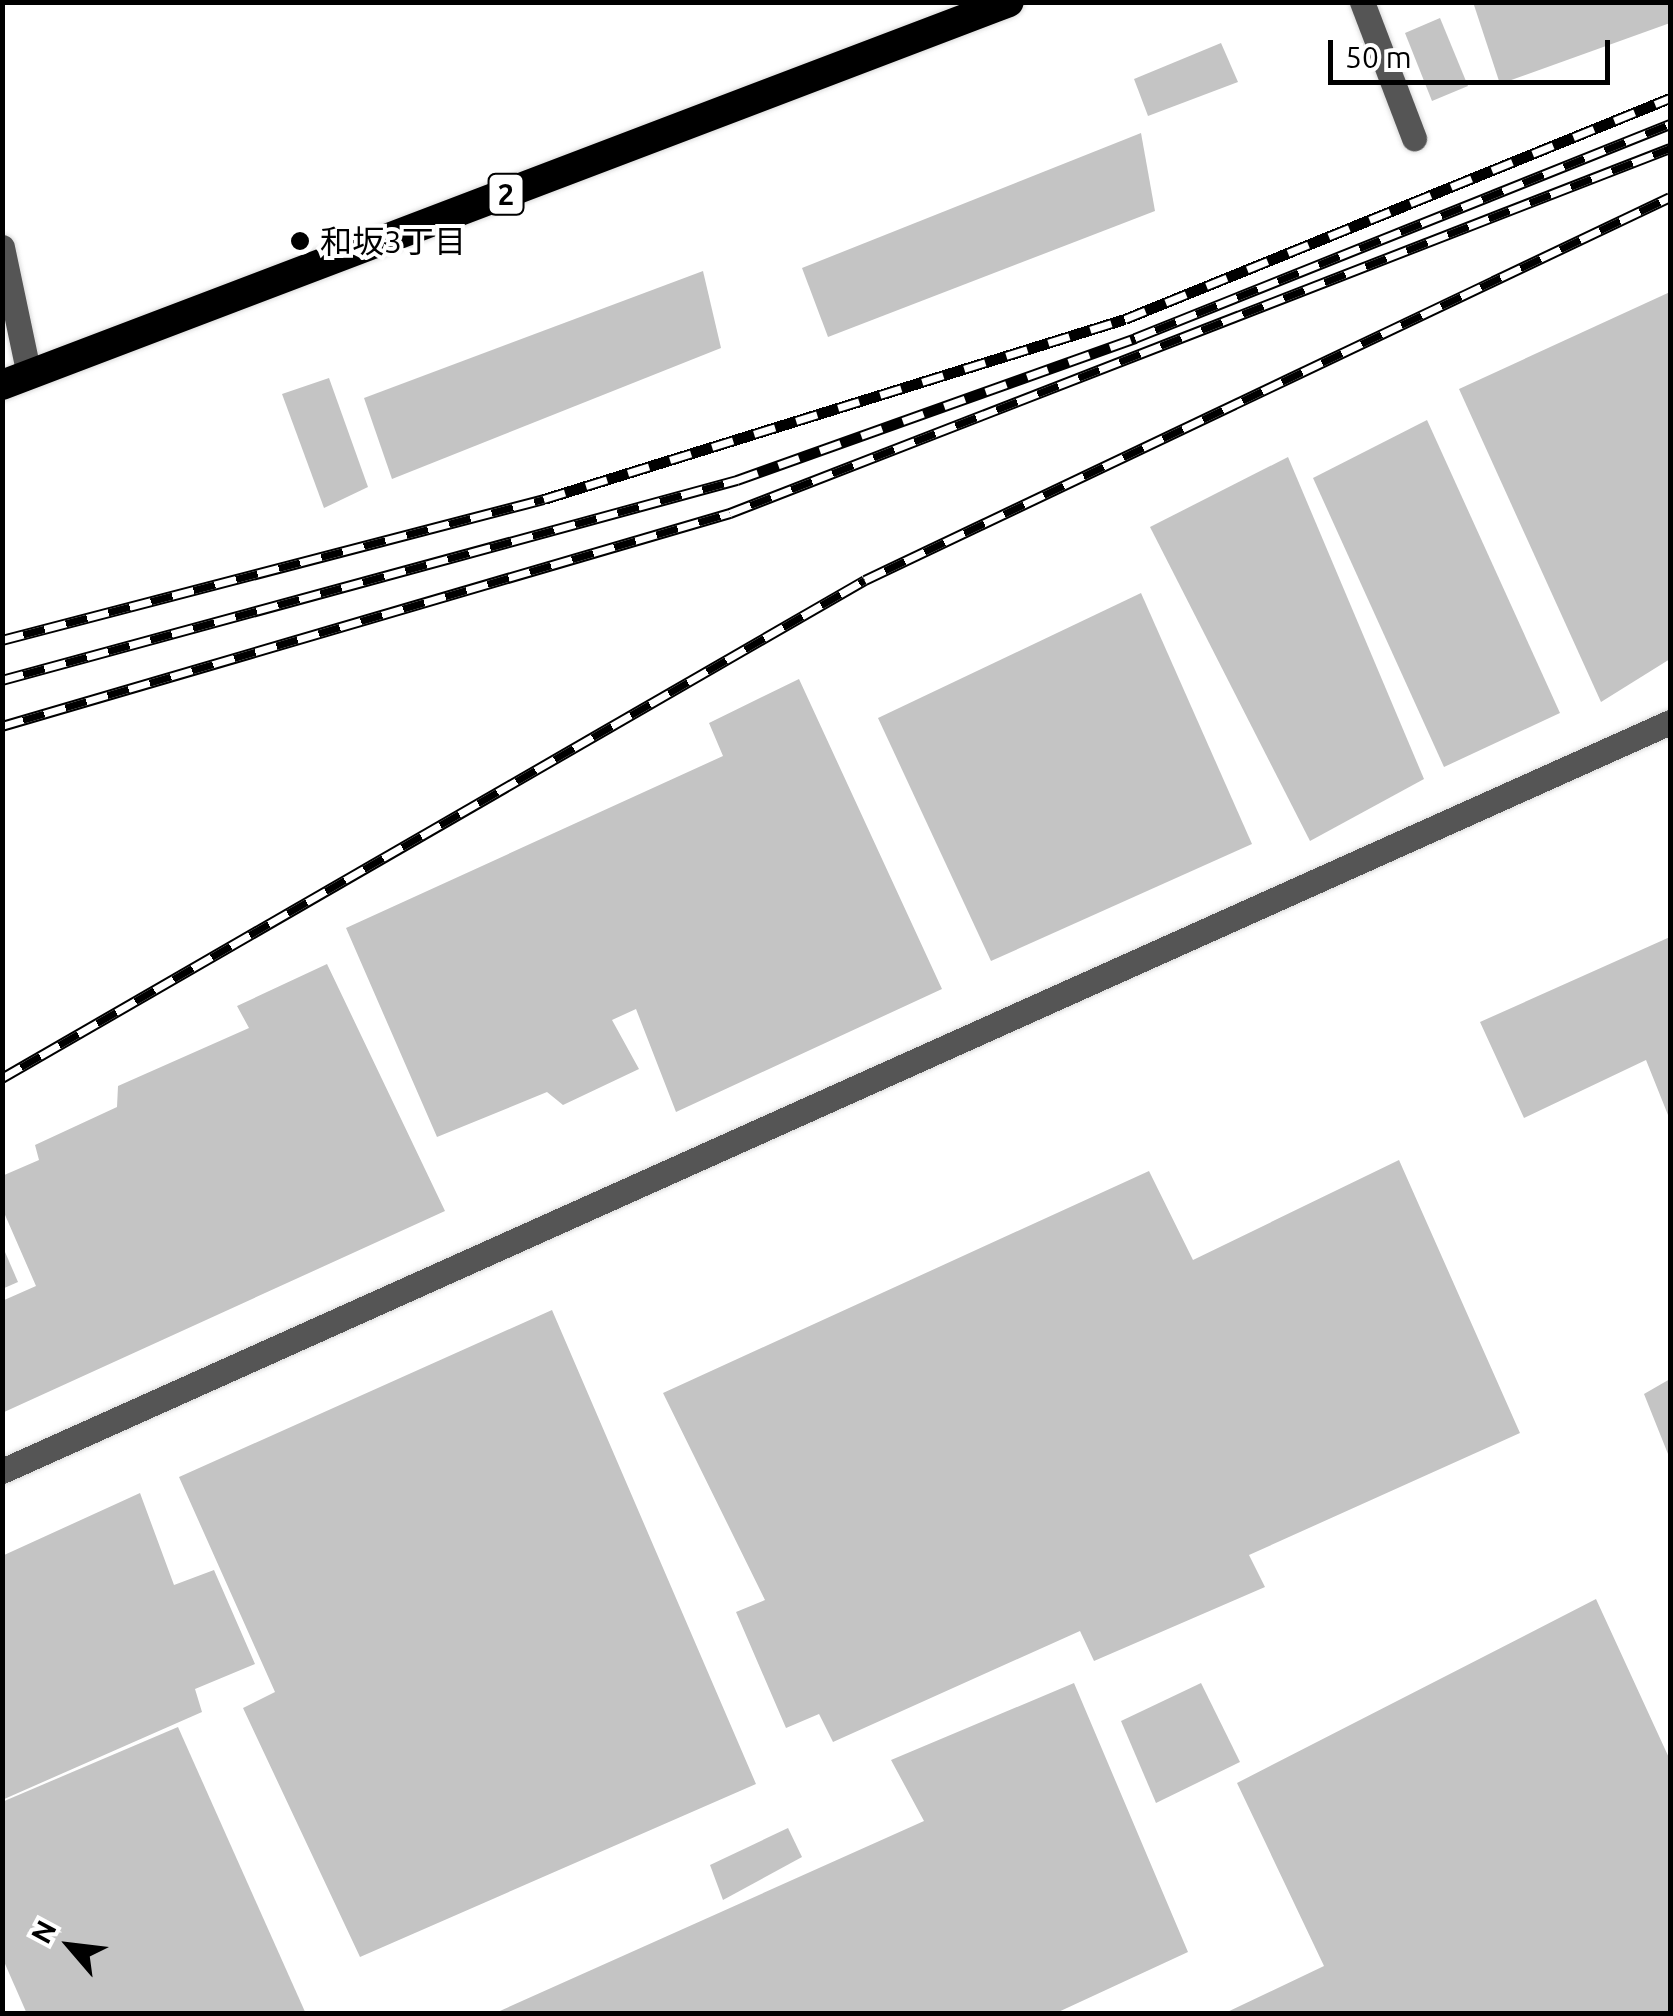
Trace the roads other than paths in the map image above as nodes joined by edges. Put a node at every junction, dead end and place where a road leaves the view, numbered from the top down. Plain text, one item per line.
1 (1009, 2) edge
2 (1362, 2) edge
3 (1414, 138) dead end
4 (2, 247) edge
5 (16, 380) edge
6 (1670, 722) edge
7 (2, 1471) edge

1 - 5 highway, 2
2 - 3 street
4 - 5 street
6 - 7 street

